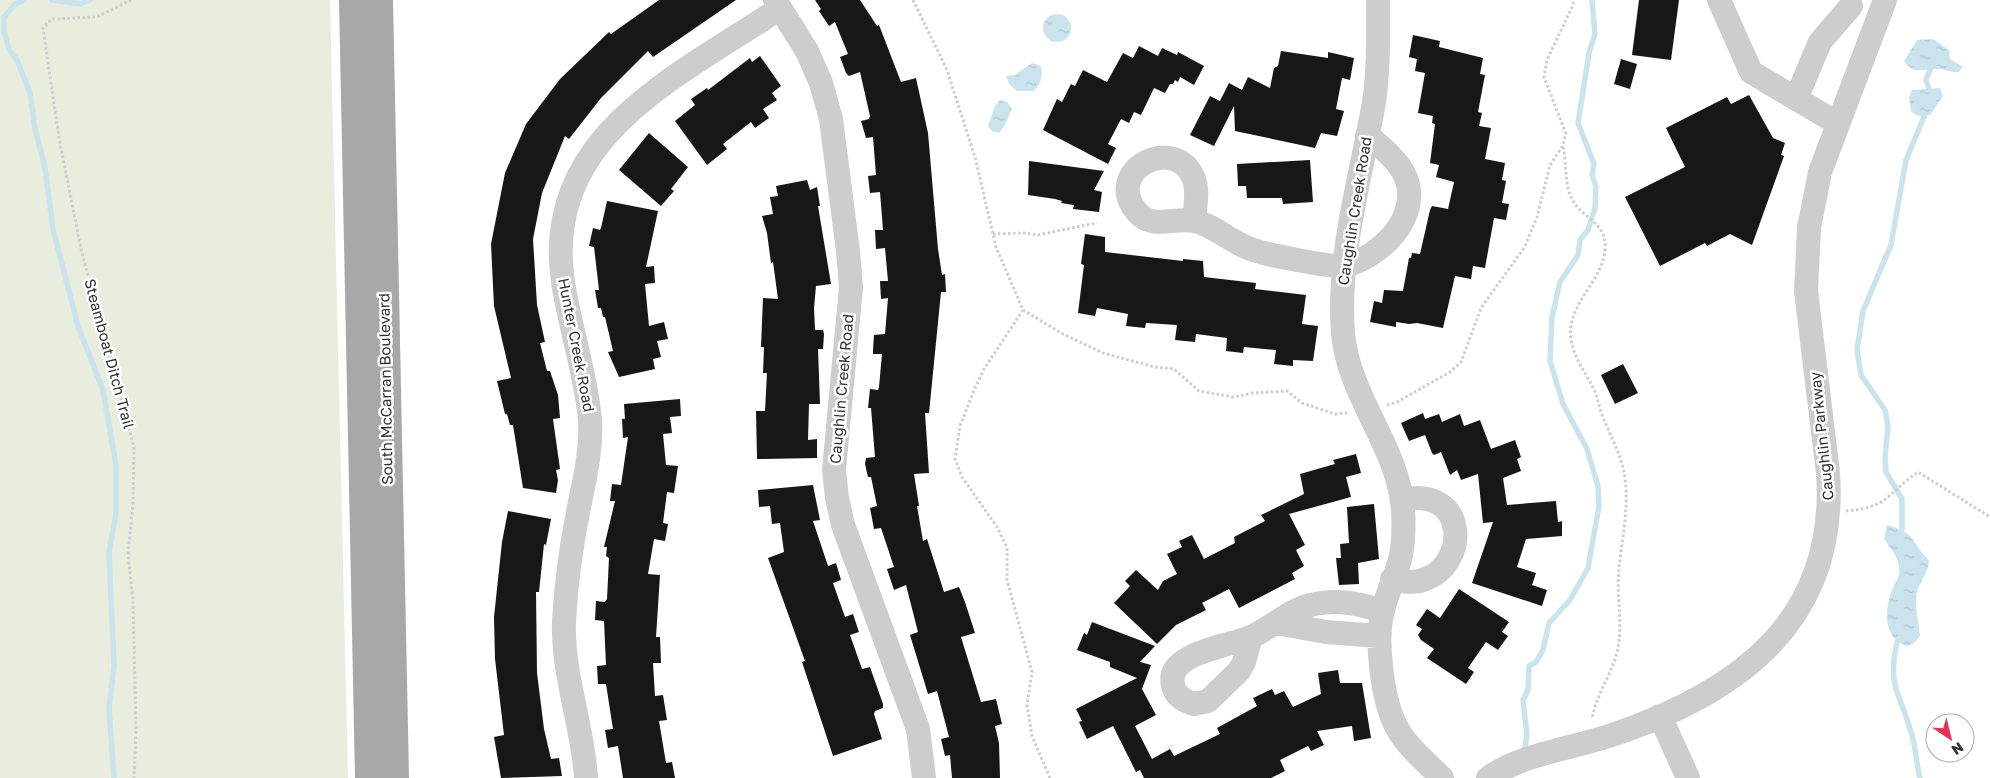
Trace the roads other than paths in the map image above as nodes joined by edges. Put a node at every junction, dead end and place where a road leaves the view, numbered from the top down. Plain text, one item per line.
1 (353, 0) edge
2 (379, 0) edge
3 (1378, 0) edge
4 (1719, 0) edge
5 (1853, 3) edge
6 (777, 4) edge
7 (1882, 8) edge
8 (1796, 99) junction
9 (1838, 123) junction
10 (1367, 135) junction
11 (1196, 221) dead end
12 (1344, 266) junction
13 (1402, 500) junction
14 (1392, 579) junction
15 (1383, 611) junction
16 (1276, 623) junction
17 (1378, 636) junction
18 (1251, 637) dead end
19 (1660, 716) junction
20 (368, 778) edge
21 (395, 778) edge
22 (586, 778) edge
23 (924, 778) edge
24 (1442, 778) edge
25 (1488, 778) edge
26 (1688, 778) edge

1 - 20 main road, South McCarran Boulevard
2 - 21 main road, South McCarran Boulevard
3 - 10 street, Caughlin Creek Road
4 - 8 street
5 - 7 street
5 - 8 street
6 - 22 street, Hunter Creek Road
6 - 23 street, Caughlin Creek Road
7 - 9 street, Caughlin Parkway
8 - 9 street
9 - 19 street, Caughlin Parkway
10 - 12 street, Caughlin Creek Road
10 - 12 street
11 - 12 street
12 - 13 street, Caughlin Creek Road
13 - 14 street, Caughlin Creek Road
13 - 14 street
14 - 15 street, Caughlin Creek Road
15 - 16 street
15 - 17 street, Caughlin Creek Road
16 - 17 street
16 - 18 street
17 - 24 street, Caughlin Creek Road
19 - 25 street, Caughlin Parkway
19 - 26 street

